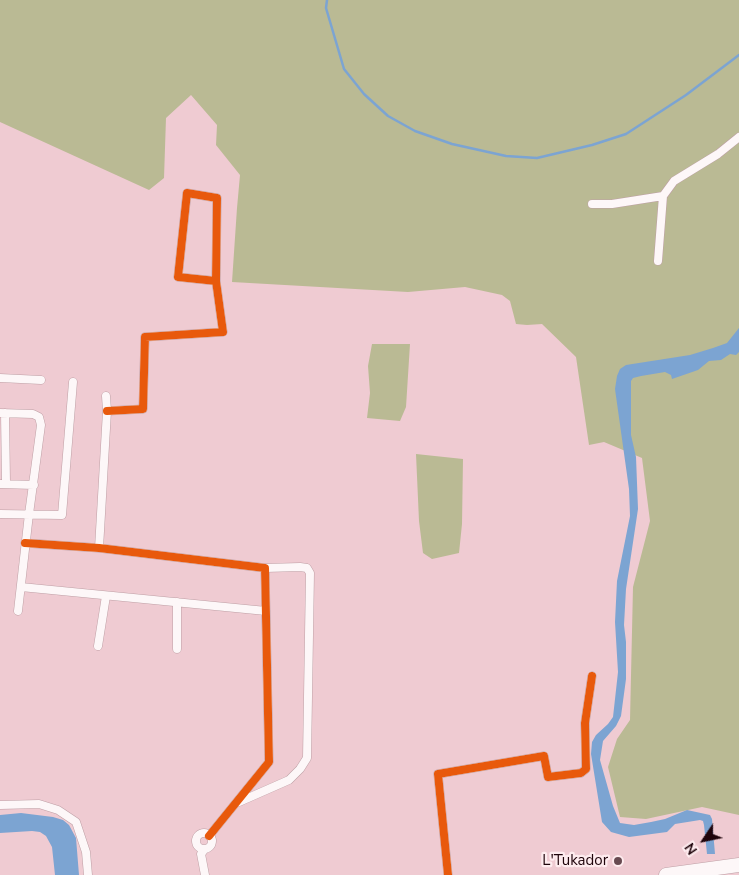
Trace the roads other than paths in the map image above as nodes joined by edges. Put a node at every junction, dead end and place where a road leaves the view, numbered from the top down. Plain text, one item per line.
1 (739, 137) edge
2 (663, 196) junction
3 (592, 204) dead end
4 (658, 261) dead end
5 (216, 280) junction
6 (0, 378) edge
7 (41, 380) dead end
8 (74, 382) dead end
9 (106, 396) dead end
10 (107, 411) junction
11 (2, 413) edge
12 (3, 483) edge
13 (34, 485) junction
14 (0, 514) edge
15 (29, 514) junction
16 (25, 543) junction
17 (99, 548) junction
18 (265, 568) junction
19 (21, 587) junction
20 (106, 596) junction
21 (177, 602) junction
22 (266, 611) junction
23 (18, 612) dead end
24 (98, 646) dead end
25 (177, 649) dead end
26 (592, 676) dead end
27 (0, 805) edge
28 (235, 805) junction
29 (209, 836) junction
30 (204, 850) junction
31 (739, 865) edge
32 (88, 875) edge
33 (205, 875) edge
34 (448, 875) edge
35 (666, 875) edge

1 - 2 street
2 - 3 street
2 - 4 street
5 - 5 street
5 - 10 street
6 - 7 street
8 - 15 street
9 - 10 street
10 - 17 street
11 - 12 street
11 - 13 street
12 - 13 street
13 - 15 street
14 - 15 street
15 - 16 street
16 - 17 street
16 - 19 street
17 - 18 street
18 - 22 street
18 - 28 street
19 - 20 street
19 - 23 street
20 - 21 street
20 - 24 street
21 - 22 street
21 - 25 street
22 - 28 street
26 - 34 street
27 - 32 street
28 - 29 street
29 - 30 street
29 - 30 street
30 - 33 street
31 - 35 highway

